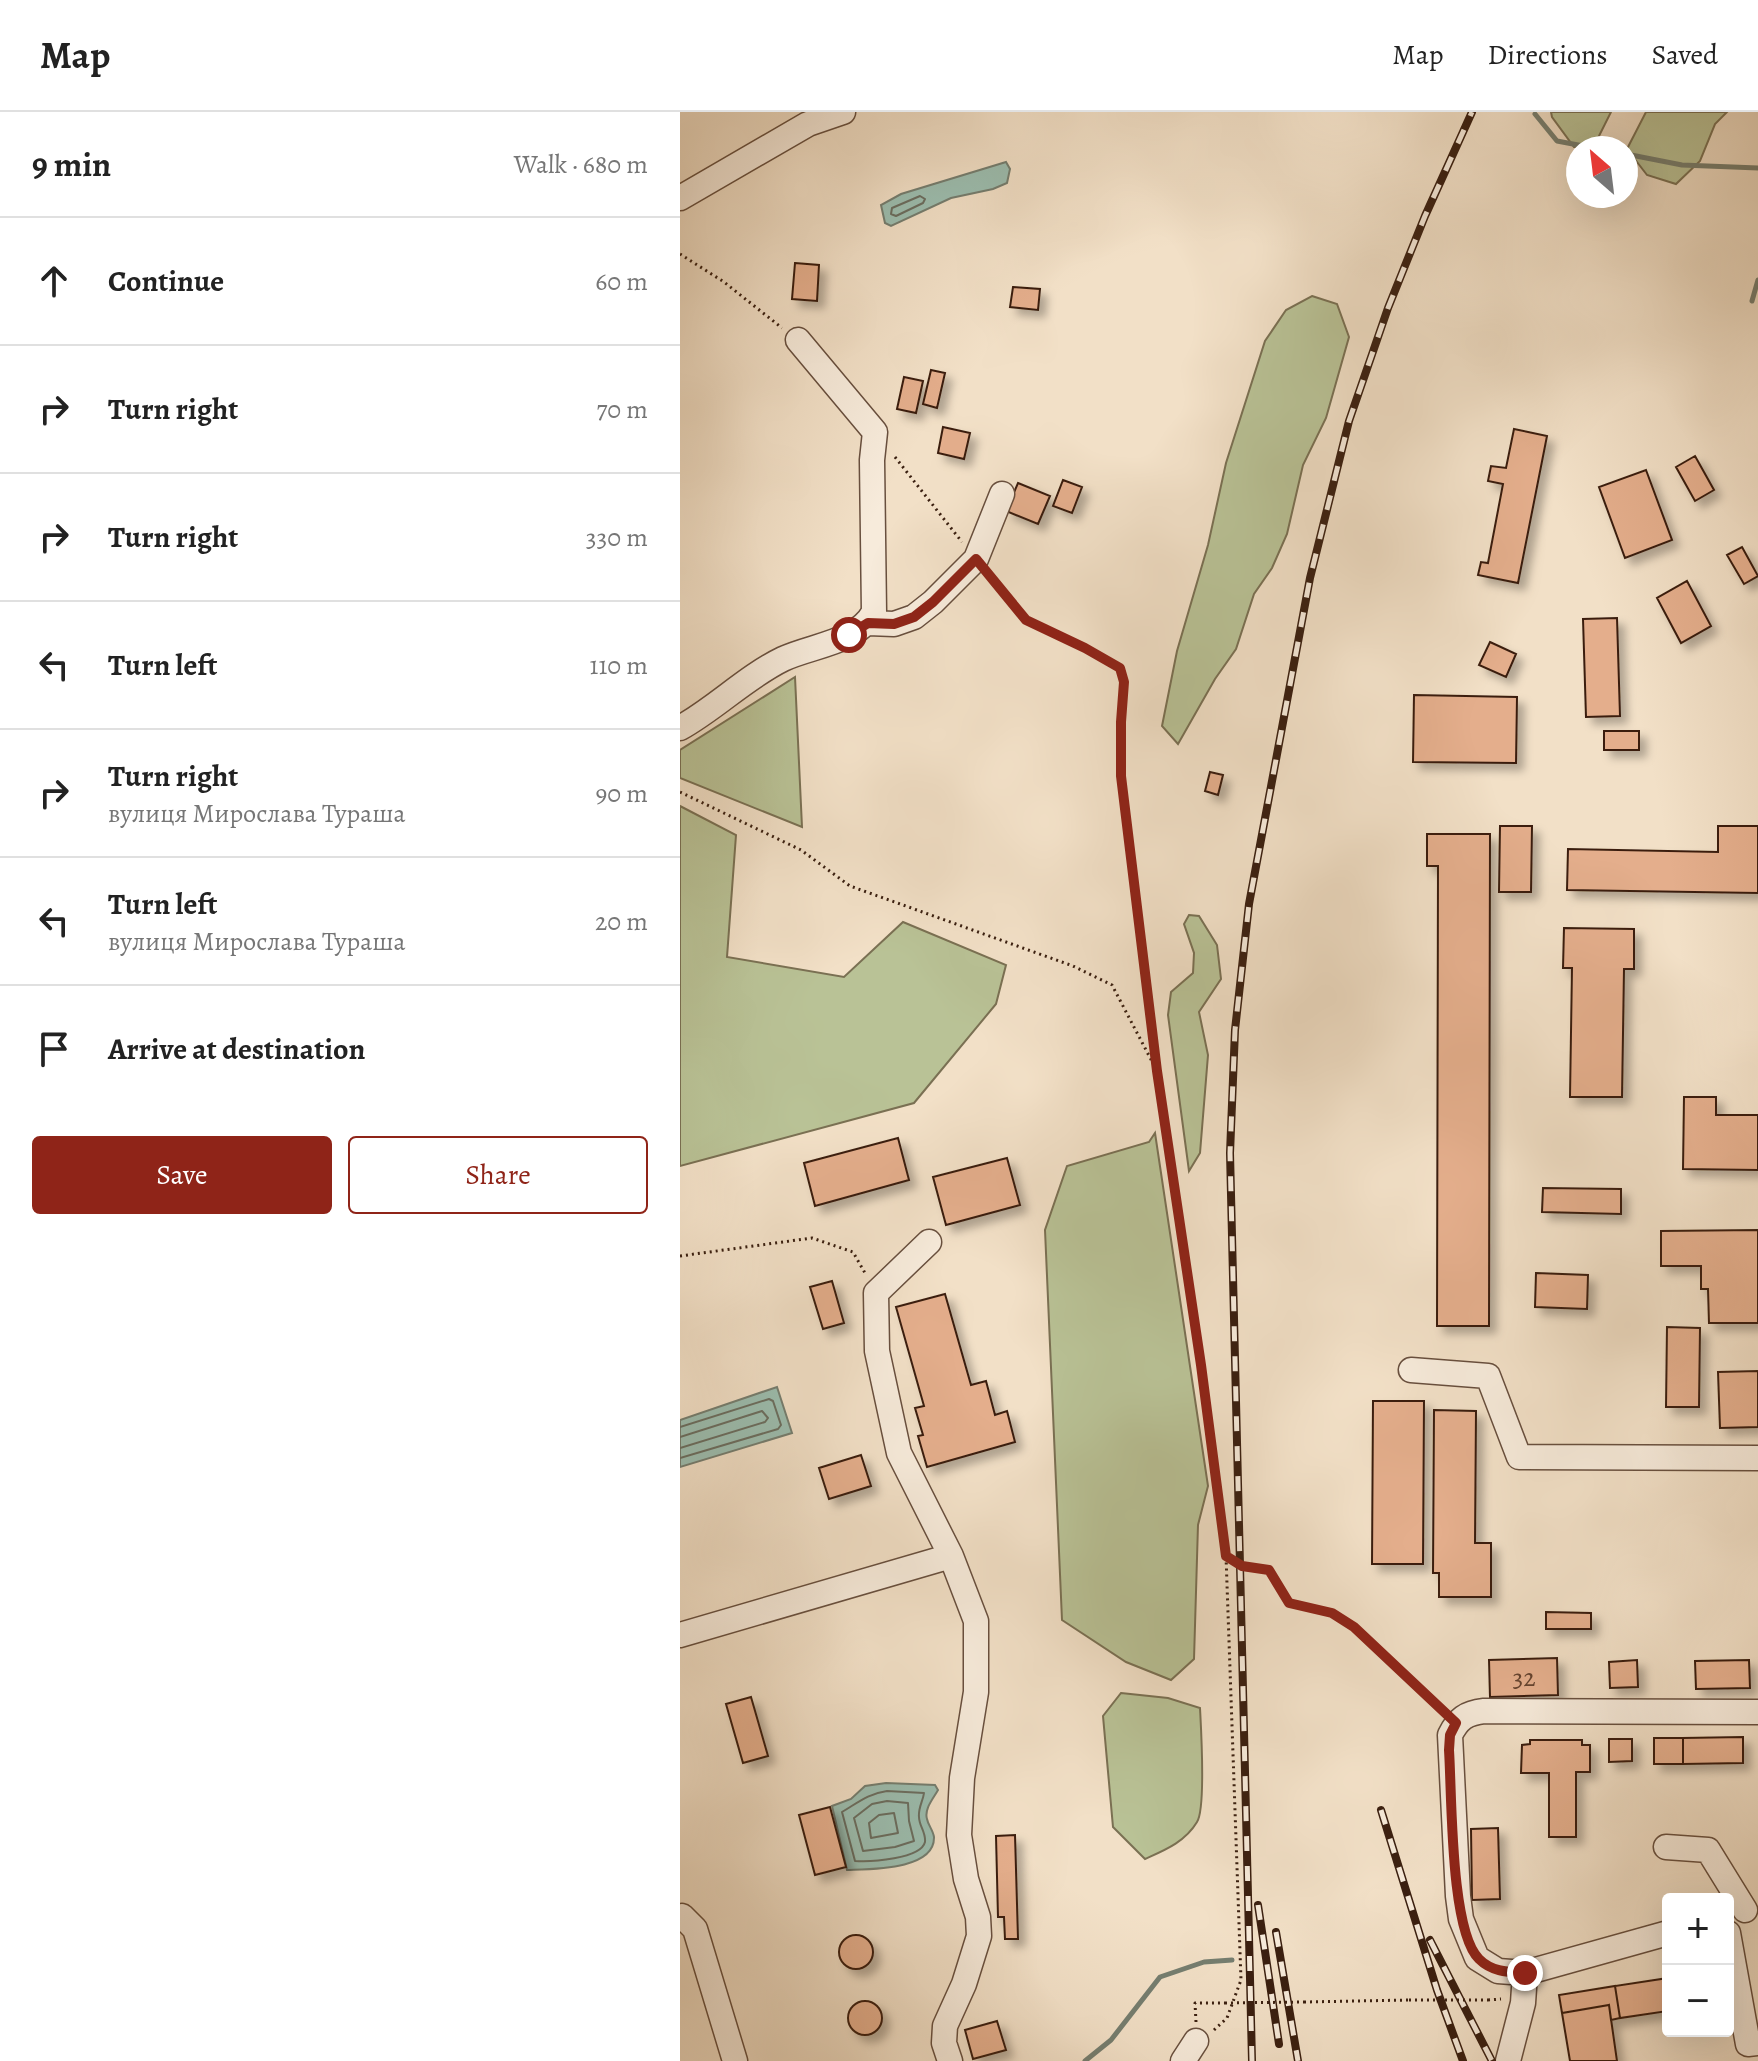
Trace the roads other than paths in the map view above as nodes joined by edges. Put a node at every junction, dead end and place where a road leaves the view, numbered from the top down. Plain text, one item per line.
1 (843, 112) edge
2 (680, 198) edge
3 (798, 340) road end
4 (1002, 494) dead end
5 (868, 623) junction
6 (680, 728) edge
7 (929, 1242) dead end
8 (1411, 1370) dead end
9 (1758, 1458) edge
10 (951, 1556) junction
11 (680, 1635) edge
12 (1758, 1712) edge
13 (1666, 1847) dead end
14 (1744, 1911) edge
15 (680, 1917) edge
16 (1662, 1935) edge
17 (1734, 1965) edge
18 (1525, 1973) junction
19 (1758, 2043) edge
20 (735, 2061) edge
21 (950, 2061) edge
22 (1508, 2061) edge

1 - 2 street
3 - 5 street
4 - 5 street
5 - 6 street
7 - 10 street
8 - 9 street
10 - 11 street
10 - 21 street
12 - 18 street
13 - 14 street
15 - 20 street
16 - 18 street
17 - 19 street
18 - 22 street

